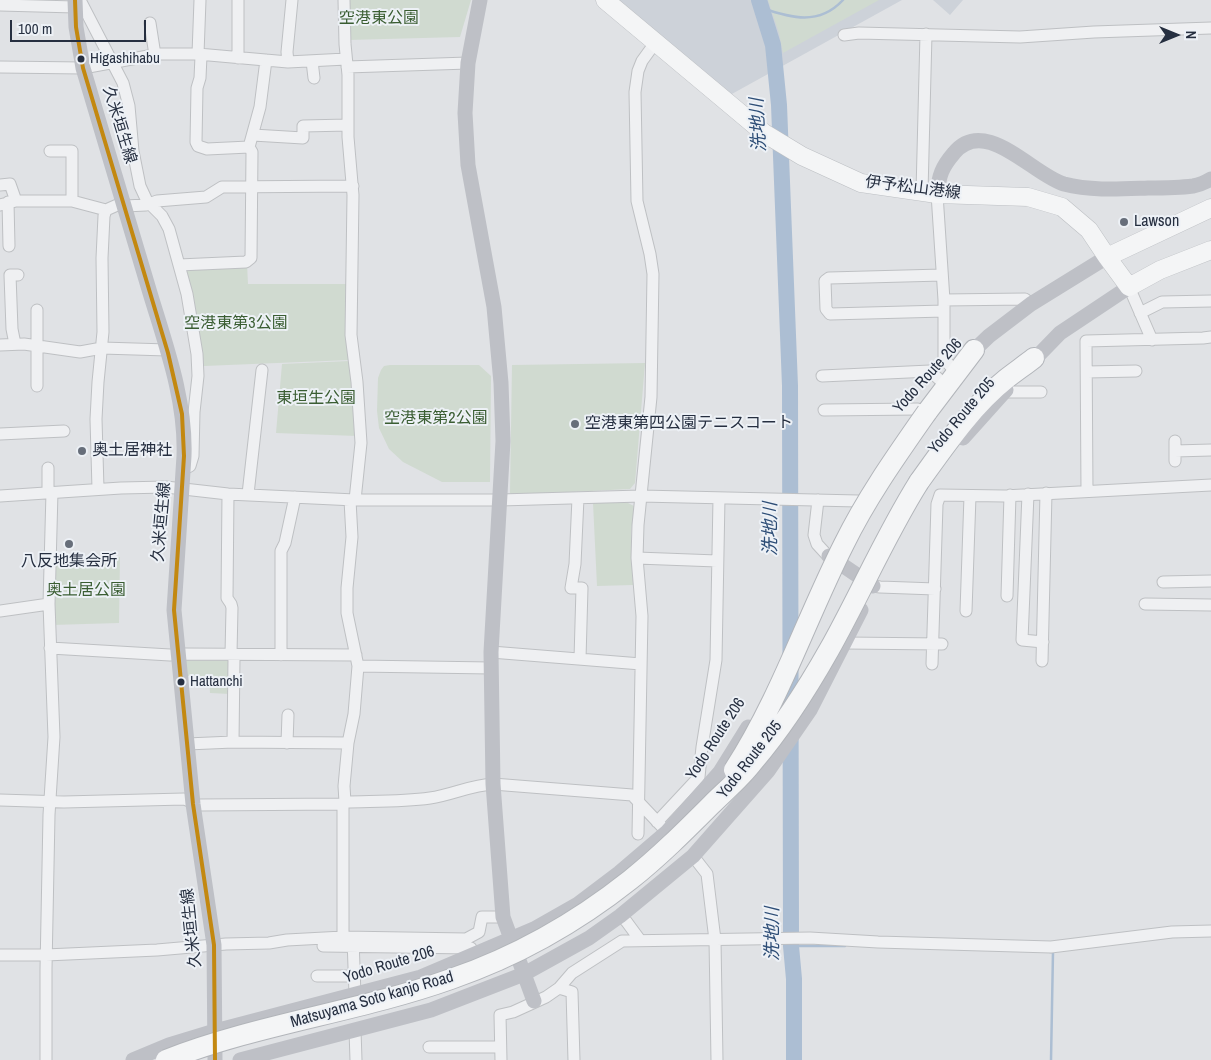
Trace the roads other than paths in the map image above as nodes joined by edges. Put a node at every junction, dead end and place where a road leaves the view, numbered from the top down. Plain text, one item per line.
1 (200, 0) edge
2 (238, 0) edge
3 (292, 0) edge
4 (344, 0) edge
5 (480, 0) edge
6 (605, 0) edge
7 (77, 2) edge
8 (0, 5) edge
9 (150, 23) dead end
10 (1211, 28) edge
11 (926, 34) junction
12 (844, 35) dead end
13 (655, 43) junction
14 (154, 55) junction
15 (200, 55) junction
16 (238, 58) junction
17 (266, 60) junction
18 (288, 62) junction
19 (312, 62) junction
20 (114, 63) junction
21 (347, 63) junction
22 (468, 63) junction
23 (0, 67) edge
24 (84, 68) junction
25 (314, 78) dead end
26 (348, 125) junction
27 (253, 135) junction
28 (249, 147) junction
29 (50, 151) dead end
30 (1211, 180) edge
31 (0, 185) edge
32 (252, 186) junction
33 (353, 186) junction
34 (929, 193) junction
35 (72, 201) junction
36 (8, 203) edge
37 (150, 203) junction
38 (124, 204) junction
39 (1211, 208) edge
40 (106, 210) junction
41 (9, 246) edge
42 (1211, 250) edge
43 (1107, 258) junction
44 (179, 265) junction
45 (18, 275) dead end
46 (942, 275) junction
47 (1129, 287) junction
48 (1211, 301) edge
49 (1030, 304) junction
50 (944, 306) junction
51 (37, 310) dead end
52 (1140, 313) junction
53 (1211, 337) edge
54 (1152, 340) junction
55 (15, 344) junction
56 (0, 345) edge
57 (37, 346) junction
58 (102, 348) junction
59 (167, 350) junction
60 (974, 350) junction
61 (1034, 358) junction
62 (262, 370) dead end
63 (953, 370) junction
64 (1136, 371) dead end
65 (1087, 372) junction
66 (822, 376) dead end
67 (942, 382) junction
68 (37, 386) dead end
69 (1004, 392) junction
70 (1041, 392) dead end
71 (922, 410) junction
72 (831, 413) dead end
73 (64, 431) dead end
74 (0, 434) edge
75 (1211, 450) edge
76 (1175, 451) dead end
77 (48, 468) dead end
78 (184, 469) junction
79 (1211, 485) edge
80 (182, 488) junction
81 (98, 489) junction
82 (1088, 491) junction
83 (50, 492) junction
84 (1046, 493) junction
85 (228, 494) junction
86 (248, 494) junction
87 (1028, 494) junction
88 (1010, 495) junction
89 (0, 496) edge
90 (641, 496) junction
91 (970, 496) junction
92 (295, 497) junction
93 (578, 498) junction
94 (719, 498) junction
95 (353, 500) junction
96 (500, 500) junction
97 (818, 500) junction
98 (858, 501) junction
99 (828, 556) junction
100 (637, 558) junction
101 (717, 561) junction
102 (1211, 581) edge
103 (1163, 582) dead end
104 (873, 586) junction
105 (938, 595) junction
106 (1007, 596) dead end
107 (1148, 601) dead end
108 (49, 604) junction
109 (1211, 604) edge
110 (0, 611) edge
111 (966, 611) dead end
112 (1046, 640) junction
113 (845, 643) junction
114 (938, 644) junction
115 (50, 648) junction
116 (491, 652) junction
117 (177, 654) junction
118 (231, 654) junction
119 (281, 654) junction
120 (580, 659) junction
121 (357, 661) junction
122 (1042, 661) dead end
123 (641, 664) junction
124 (932, 664) dead end
125 (491, 668) junction
126 (288, 715) dead end
127 (233, 742) junction
128 (288, 743) junction
129 (348, 743) junction
130 (187, 744) junction
131 (494, 784) junction
132 (0, 800) edge
133 (50, 801) junction
134 (344, 803) junction
135 (193, 804) junction
136 (639, 804) junction
137 (709, 807) junction
138 (662, 827) junction
139 (638, 834) dead end
140 (693, 856) junction
141 (620, 916) junction
142 (503, 917) junction
143 (1211, 931) edge
144 (511, 939) junction
145 (350, 940) junction
146 (640, 940) junction
147 (715, 940) junction
148 (214, 945) junction
149 (472, 948) dead end
150 (0, 955) edge
151 (46, 956) junction
152 (524, 974) junction
153 (317, 976) dead end
154 (354, 976) junction
155 (559, 988) junction
156 (355, 995) junction
157 (534, 1002) junction
158 (355, 1030) junction
159 (215, 1031) junction
160 (500, 1047) junction
161 (429, 1048) dead end
162 (46, 1060) edge
163 (133, 1060) edge
164 (166, 1060) edge
165 (215, 1060) edge
166 (240, 1060) edge
167 (356, 1060) edge
168 (501, 1060) edge
169 (574, 1060) edge
170 (717, 1060) edge

1 - 15 street
2 - 16 street
3 - 18 street
4 - 21 street
5 - 22 street
6 - 13 main road, 伊予松山港線
7 - 8 street
7 - 20 street
7 - 24 street, 久米垣生線
9 - 14 street
10 - 11 street
11 - 12 street
11 - 34 street
13 - 34 main road, 伊予松山港線
13 - 90 street
14 - 15 street
14 - 20 street
15 - 16 street
15 - 28 street
16 - 17 street
17 - 18 street
17 - 27 street
18 - 19 street
19 - 21 street
19 - 25 street
20 - 24 street
20 - 37 street
21 - 22 street
21 - 26 street
22 - 96 street
23 - 24 street
24 - 38 street, 久米垣生線
26 - 27 street
26 - 33 street
27 - 28 street
28 - 32 street
29 - 35 street
30 - 34 street
31 - 36 street
32 - 33 street
32 - 37 street
32 - 44 street
33 - 95 street
34 - 43 main road, 伊予松山港線
34 - 46 street
35 - 36 street
35 - 40 street
36 - 41 street
37 - 38 street
37 - 44 street
38 - 40 street
38 - 59 street, 久米垣生線
39 - 43 main road
40 - 58 street
42 - 47 main road
43 - 47 main road, 伊予松山港線
43 - 49 street, Yodo Route 206
44 - 78 street
45 - 55 street
46 - 50 street
46 - 50 street
47 - 52 street
47 - 61 street, Yodo Route 205
48 - 52 street
49 - 50 street
49 - 60 street, Yodo Route 206
50 - 63 street
51 - 57 street
52 - 54 street
53 - 54 street
54 - 65 street
55 - 56 street
55 - 57 street
57 - 58 street
57 - 68 street
58 - 59 street
58 - 81 street
59 - 78 street, 久米垣生線
60 - 63 street, Yodo Route 206
60 - 71 highway
61 - 69 street, Yodo Route 205
61 - 137 highway, bridge
62 - 86 street
63 - 67 street, Yodo Route 206
64 - 65 street
65 - 82 street
66 - 67 street
67 - 71 street, Yodo Route 206
69 - 70 street
69 - 104 street, Yodo Route 205
71 - 72 street
71 - 98 street, Yodo Route 206
71 - 137 highway, bridge
73 - 74 street
75 - 76 street
77 - 83 street
78 - 80 street, 久米垣生線
79 - 82 street
80 - 81 street
80 - 85 street
80 - 117 street, 久米垣生線
81 - 83 street
82 - 84 street
83 - 89 street
83 - 108 street
84 - 87 street
84 - 112 street
85 - 86 street
85 - 118 street
86 - 92 street
87 - 88 street
87 - 112 street
88 - 91 street
88 - 106 street
90 - 93 street
90 - 94 street
90 - 100 street
91 - 105 street
91 - 111 street
92 - 95 street
92 - 119 street
93 - 96 street
93 - 120 street
94 - 97 street
94 - 101 street
95 - 96 street
95 - 121 street
96 - 116 street
97 - 98 street
97 - 99 street
98 - 99 street, Yodo Route 206
99 - 104 street
99 - 138 street, Yodo Route 206
100 - 101 street
100 - 123 street
101 - 138 street
102 - 103 street
104 - 105 street
104 - 113 street, Yodo Route 205
105 - 114 street
107 - 109 street
108 - 110 street
108 - 115 street
112 - 122 street
113 - 114 street
113 - 140 street, Yodo Route 205
114 - 124 street
115 - 117 street
115 - 133 street
116 - 120 street
116 - 125 street
117 - 118 street
117 - 130 street, 久米垣生線
118 - 119 street
118 - 127 street
119 - 121 street
120 - 123 street
121 - 125 street
121 - 129 street
123 - 136 street
125 - 131 street
126 - 128 street
127 - 128 street
127 - 130 street
128 - 129 street
129 - 134 street
130 - 135 street, 久米垣生線
131 - 134 street
131 - 136 street
131 - 142 street
132 - 133 street
133 - 135 street
133 - 151 street
134 - 135 street
134 - 145 street
135 - 148 street, 久米垣生線
136 - 138 street
136 - 139 street
137 - 164 highway, Matsuyama Soto kanjo Road, bridge
138 - 140 street
138 - 144 street, Yodo Route 206
140 - 141 street, Yodo Route 205
140 - 147 street
141 - 146 street
141 - 152 street, Yodo Route 205
142 - 144 street
142 - 145 street
143 - 147 street
144 - 152 street
144 - 156 street, Yodo Route 206
145 - 148 street
145 - 149 street
145 - 154 street
146 - 147 street
146 - 155 street
147 - 170 street
148 - 151 street
148 - 159 street, 久米垣生線
150 - 151 street
151 - 162 street
152 - 157 street
152 - 158 street, Yodo Route 205
153 - 154 street
154 - 156 street
155 - 157 street
155 - 169 street
156 - 158 street
156 - 159 street, Yodo Route 206
157 - 160 street
158 - 166 street, Yodo Route 205
158 - 167 street
159 - 163 street, Yodo Route 206
159 - 165 street, 久米垣生線
160 - 161 street
160 - 168 street

